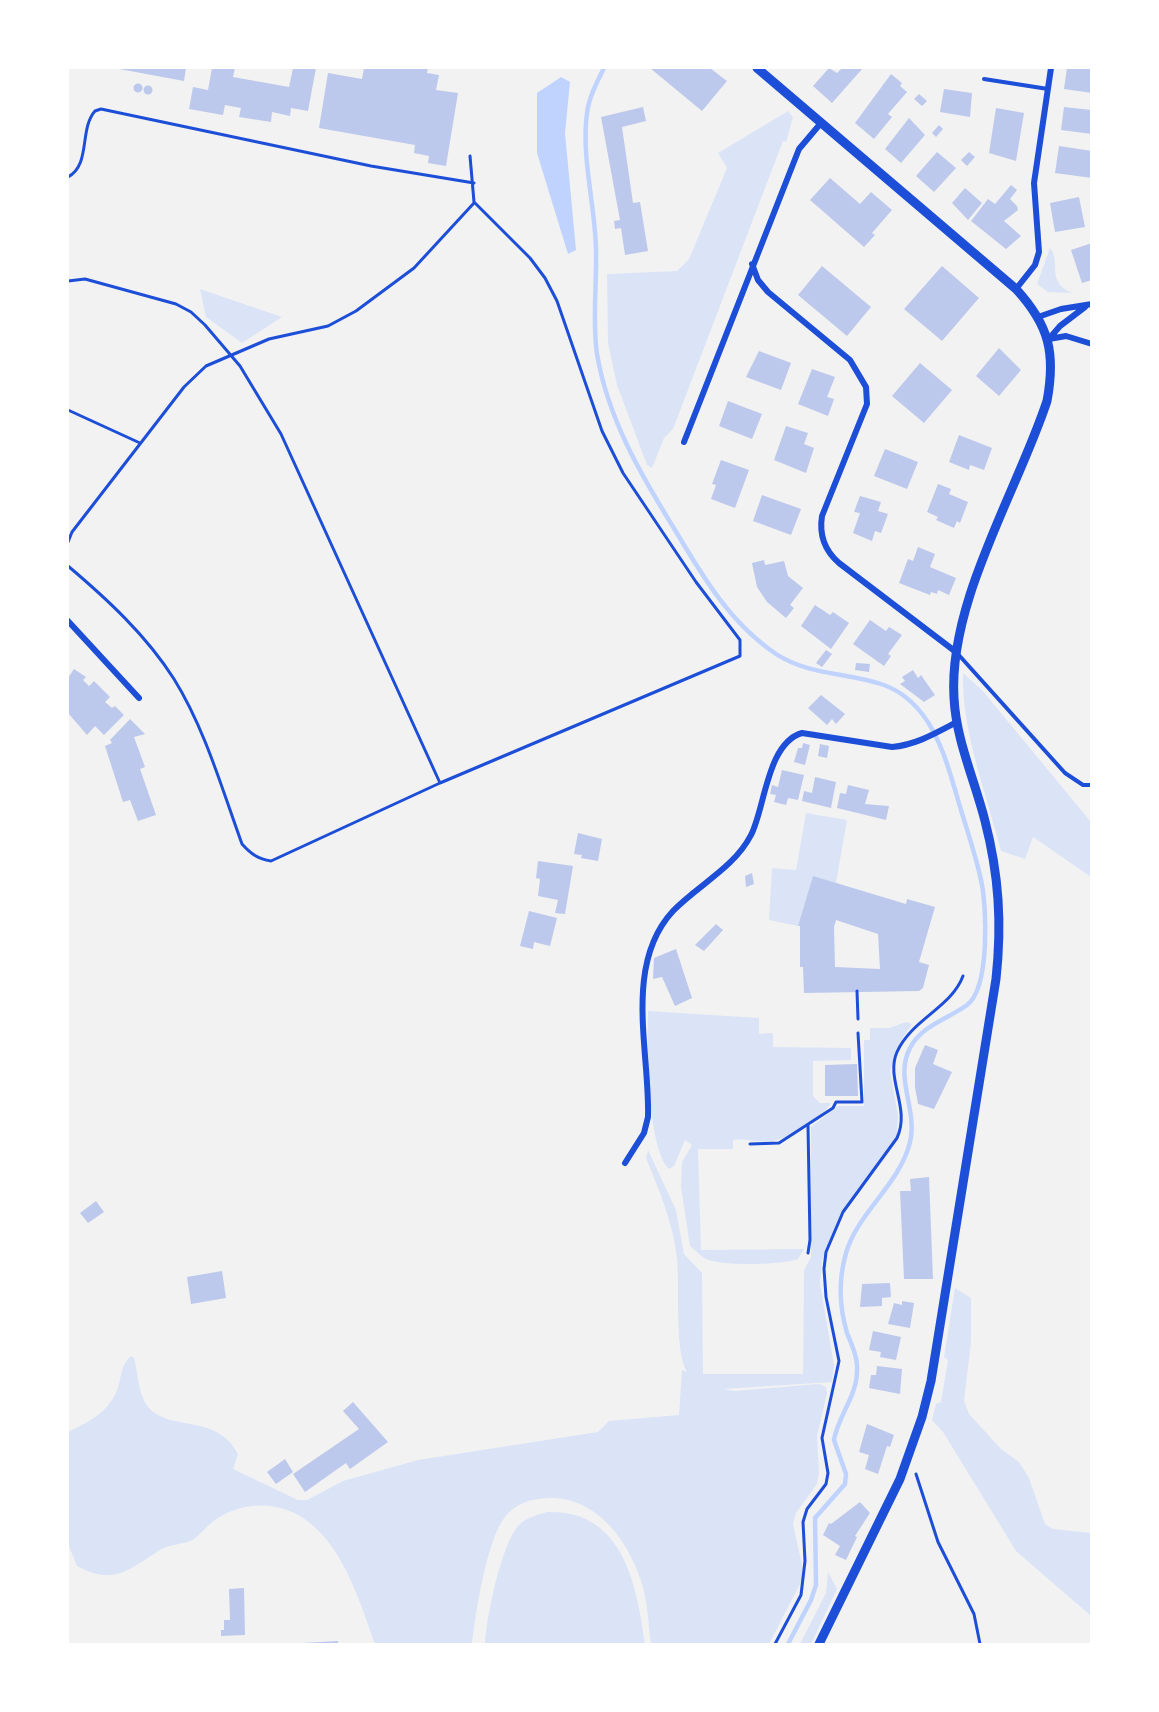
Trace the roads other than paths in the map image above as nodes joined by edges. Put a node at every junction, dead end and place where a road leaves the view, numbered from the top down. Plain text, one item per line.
1 (757, 68) edge
2 (1051, 68) edge
3 (984, 79) dead end
4 (1048, 89) junction
5 (821, 123) junction
6 (752, 264) junction
7 (1016, 289) junction
8 (1090, 304) edge
9 (1038, 317) junction
10 (1048, 339) junction
11 (1092, 344) edge
12 (684, 442) dead end
13 (68, 621) edge
14 (956, 652) junction
15 (139, 698) dead end
16 (957, 722) junction
17 (1092, 785) edge
18 (625, 1163) dead end
19 (819, 1644) edge

1 - 5 street
2 - 4 street
3 - 4 lane
4 - 7 street
5 - 6 street
5 - 7 street
6 - 12 street
6 - 14 street
7 - 9 street
8 - 9 street
8 - 10 street
9 - 10 street
10 - 11 street
10 - 14 street
13 - 15 street
14 - 16 street
14 - 17 lane
16 - 18 street
16 - 19 street

